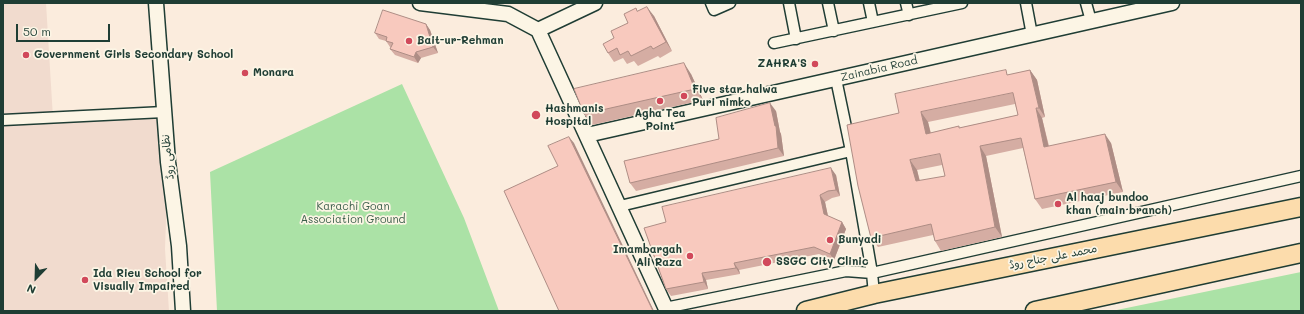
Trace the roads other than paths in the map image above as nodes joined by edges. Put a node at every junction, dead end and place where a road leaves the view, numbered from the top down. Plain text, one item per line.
1 (156, 3) edge
2 (420, 3) edge
3 (595, 3) edge
4 (711, 3) edge
5 (730, 3) edge
6 (789, 3) edge
7 (828, 3) edge
8 (869, 3) edge
9 (906, 3) edge
10 (962, 3) edge
11 (1026, 3) edge
12 (1086, 3) edge
13 (1172, 3) edge
14 (946, 5) edge
15 (508, 9) edge
16 (908, 14) junction
17 (1091, 21) junction
18 (872, 22) junction
19 (538, 30) junction
20 (834, 31) junction
21 (1032, 34) junction
22 (796, 38) junction
23 (774, 43) dead end
24 (836, 79) junction
25 (164, 112) junction
26 (3, 120) edge
27 (587, 135) junction
28 (851, 151) junction
29 (1301, 176) edge
30 (620, 206) junction
31 (1301, 207) edge
32 (1301, 253) edge
33 (872, 273) junction
34 (874, 294) junction
35 (666, 309) edge
36 (1047, 310) edge
37 (183, 311) edge
38 (806, 311) edge

1 - 25 street, نظامی روڈ
2 - 15 street
3 - 19 street
4 - 5 street
6 - 22 street
7 - 20 street
8 - 18 street
9 - 16 street
10 - 14 street
11 - 21 street
12 - 17 street
13 - 17 street, Zainabia Road
14 - 16 street
15 - 19 street
16 - 18 street
17 - 21 street, Zainabia Road
18 - 20 street
19 - 27 street
20 - 22 street
21 - 24 street, Zainabia Road
22 - 23 street
24 - 27 street, Zainabia Road
24 - 28 street
25 - 26 street
25 - 37 street, نظامی روڈ
27 - 30 street
28 - 30 street
28 - 33 street
29 - 33 street
30 - 35 street
31 - 34 highway, محمد علی جناح روڈ
32 - 36 highway
33 - 34 street
33 - 35 street
34 - 38 highway, محمد علی جناح روڈ

